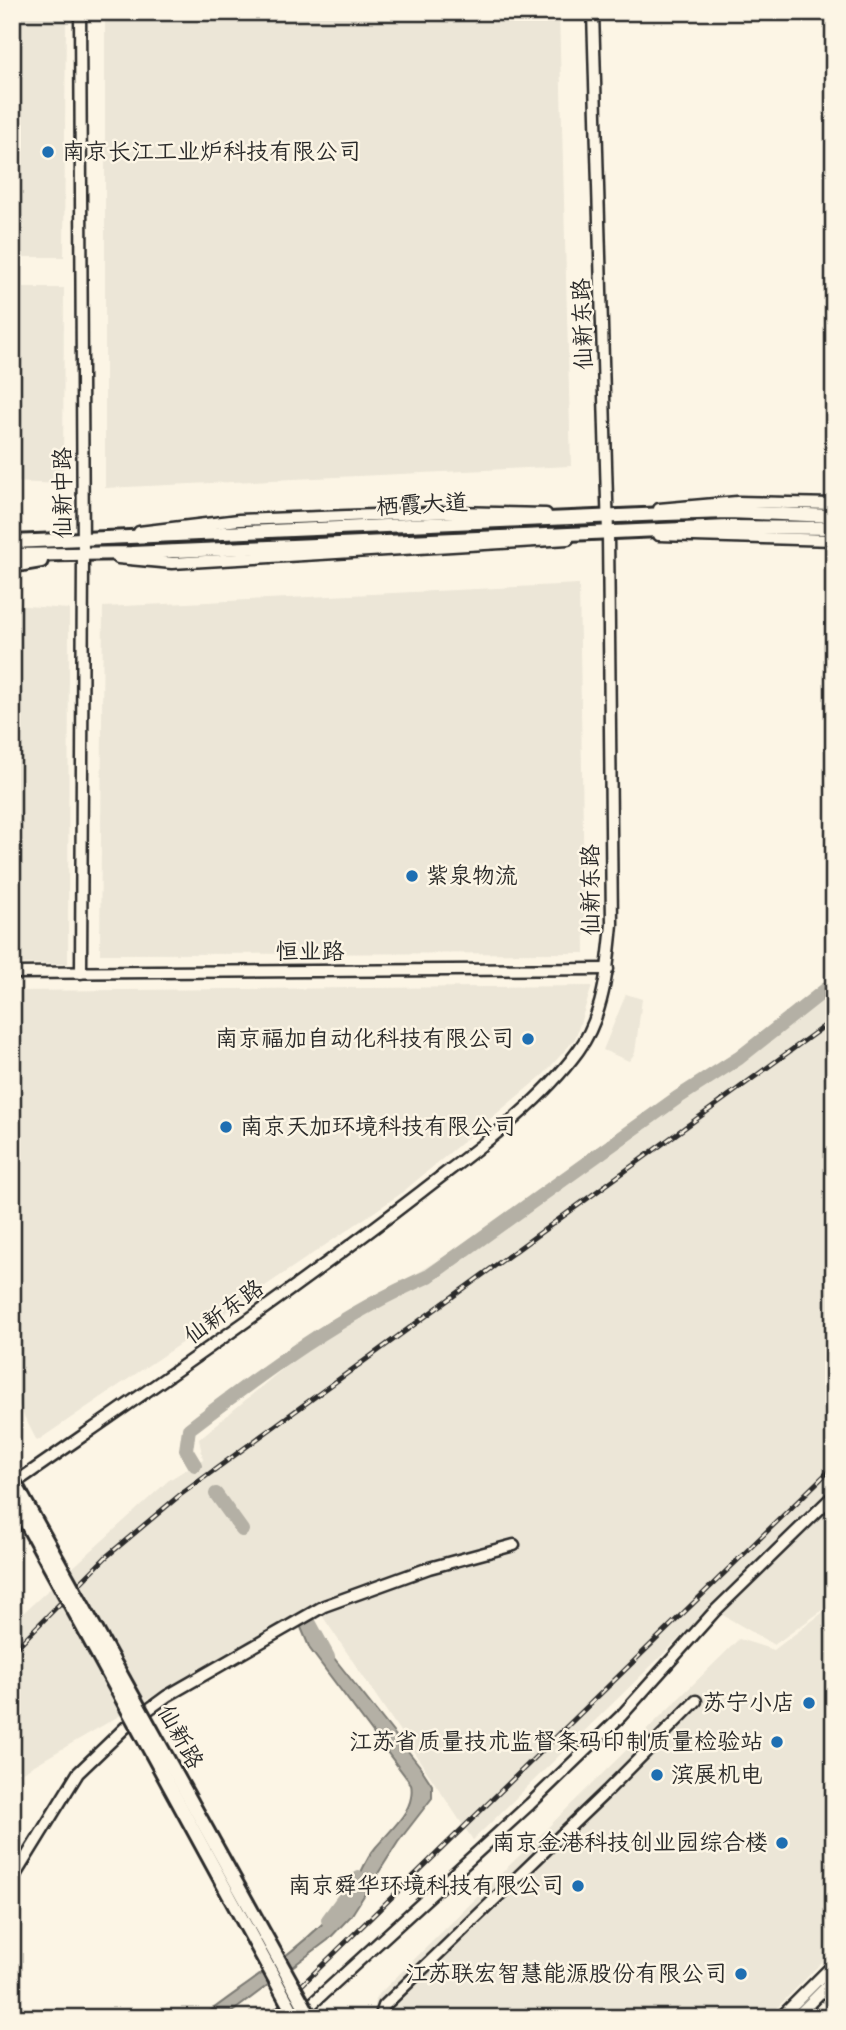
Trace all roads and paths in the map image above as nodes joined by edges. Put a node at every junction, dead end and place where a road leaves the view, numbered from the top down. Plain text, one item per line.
1 (80, 12) edge
2 (593, 12) edge
3 (834, 504) edge
4 (834, 516) edge
5 (608, 517) junction
6 (834, 528) edge
7 (608, 534) junction
8 (12, 536) edge
9 (834, 540) edge
10 (83, 541) junction
11 (12, 542) edge
12 (12, 555) edge
13 (83, 555) junction
14 (12, 566) edge
15 (608, 969) junction
16 (12, 973) edge
17 (81, 973) junction
18 (14, 1480) edge
19 (834, 1495) edge
20 (12, 1497) edge
21 (514, 1545) dead end
22 (696, 1701) dead end
23 (12, 1880) edge
24 (834, 1964) edge
25 (834, 1979) edge
26 (296, 2018) edge
27 (311, 2018) edge
28 (380, 2018) edge
29 (779, 2018) edge
30 (795, 2018) edge

1 - 10 street, 仙新中路
2 - 5 street, 仙新东路
3 - 5 street
4 - 5 main road, 栖霞大道
5 - 7 street, 仙新东路
5 - 10 main road, 栖霞大道
6 - 7 main road, 栖霞大道
7 - 9 street
7 - 13 main road, 栖霞大道
7 - 15 street, 仙新东路
8 - 10 main road
10 - 11 main road, 栖霞大道
10 - 13 street, 仙新中路
12 - 13 main road, 栖霞大道
13 - 14 main road
13 - 17 street, 仙新中路
15 - 17 street, 恒业路
15 - 18 street, 仙新东路
16 - 17 street, 恒业路
18 - 27 main road, 仙新路, bridge
19 - 26 street
20 - 26 main road, 仙新路, bridge
21 - 23 street
22 - 28 street
24 - 29 street
25 - 30 street

